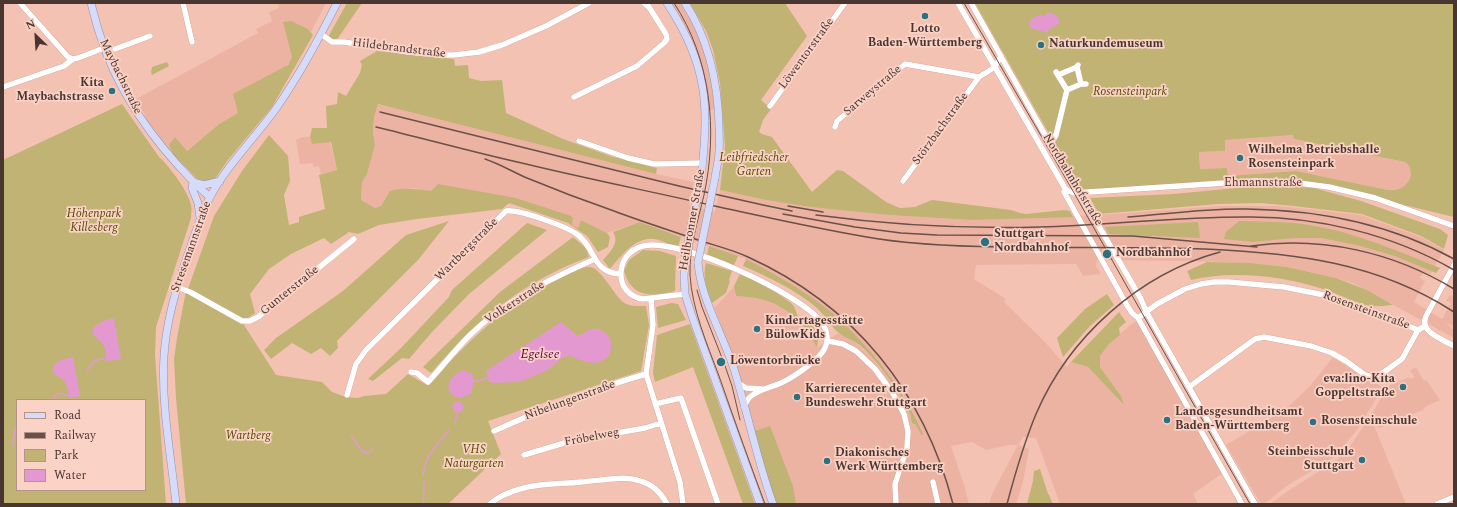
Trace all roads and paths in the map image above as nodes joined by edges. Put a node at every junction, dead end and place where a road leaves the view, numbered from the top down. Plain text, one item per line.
1 (20, 3) edge
2 (91, 3) edge
3 (183, 3) edge
4 (337, 3) edge
5 (589, 3) edge
6 (644, 3) edge
7 (667, 3) edge
8 (685, 3) edge
9 (845, 3) edge
10 (958, 3) edge
11 (971, 3) edge
12 (321, 34) junction
13 (150, 36) dead end
14 (192, 42) dead end
15 (104, 48) junction
16 (115, 49) dead end
17 (1001, 56) junction
18 (73, 59) junction
19 (995, 67) junction
20 (979, 77) junction
21 (3, 87) edge
22 (1067, 90) junction
23 (574, 96) dead end
24 (769, 106) dead end
25 (834, 127) dead end
26 (579, 141) dead end
27 (1050, 144) junction
28 (703, 163) junction
29 (220, 181) junction
30 (903, 181) dead end
31 (193, 182) junction
32 (1065, 191) junction
33 (1082, 192) junction
34 (210, 197) junction
35 (200, 219) junction
36 (1454, 226) edge
37 (354, 239) dead end
38 (595, 259) junction
39 (1454, 264) edge
40 (621, 274) junction
41 (177, 287) junction
42 (685, 294) junction
43 (651, 299) junction
44 (1146, 311) junction
45 (1138, 318) junction
46 (1425, 326) junction
47 (1418, 330) junction
48 (828, 341) junction
49 (1454, 346) edge
50 (411, 372) dead end
51 (646, 374) junction
52 (738, 383) junction
53 (1188, 387) junction
54 (764, 389) junction
55 (347, 395) dead end
56 (655, 404) junction
57 (744, 408) junction
58 (661, 423) junction
59 (494, 431) dead end
60 (524, 455) dead end
61 (933, 482) dead end
62 (1454, 497) edge
63 (176, 504) edge
64 (490, 504) edge
65 (667, 504) edge
66 (683, 504) edge
67 (718, 504) edge
68 (760, 504) edge
69 (773, 504) edge
70 (896, 504) edge
71 (938, 504) edge
72 (1242, 504) edge
73 (1255, 504) edge
74 (1437, 504) edge

1 - 18 street
2 - 15 main road, Maybachstraße
3 - 14 street
4 - 12 main road, Stresemannstraße
5 - 12 street, Hildebrandstraße
6 - 23 street
7 - 28 main road, Heilbronner Straße
8 - 52 main road, Heilbronner Straße, bridge
9 - 24 street, Löwentorstraße
10 - 19 street, Nordbahnhofstraße
11 - 17 street, Nordbahnhofstraße
12 - 29 main road, Stresemannstraße
13 - 16 street
15 - 18 street
15 - 31 main road, Maybachstraße
17 - 19 street
17 - 27 street, Nordbahnhofstraße
18 - 21 street
19 - 20 street
19 - 32 street, Nordbahnhofstraße
20 - 25 street, Sarweystraße
20 - 30 street, Störzbachstraße
22 - 22 street
22 - 27 street
26 - 28 street
27 - 33 street, Nordbahnhofstraße
28 - 42 main road, Heilbronner Straße, bridge
29 - 31 main road
29 - 34 main road, Stresemannstraße
31 - 34 main road, Maybachstraße
31 - 35 main road
32 - 33 street, Ehmannstraße
32 - 45 street, Nordbahnhofstraße
33 - 36 street, Ehmannstraße
33 - 44 street, Nordbahnhofstraße
34 - 35 main road, Stresemannstraße
35 - 41 main road, Stresemannstraße
37 - 41 street, Gunterstraße
38 - 40 street, Wartbergstraße
38 - 50 street, Volkerstraße
38 - 55 street, Wartbergstraße
39 - 46 street
40 - 43 street
40 - 48 street
41 - 63 main road, Stresemannstraße
42 - 43 street
42 - 68 main road, Heilbronner Straße
43 - 51 street
44 - 45 street, Rosensteinstraße
44 - 47 street, Rosensteinstraße
44 - 53 street, Nordbahnhofstraße
45 - 72 street, Nordbahnhofstraße
46 - 47 street, Rosensteinstraße
46 - 49 street, Rosensteinstraße
47 - 53 street
48 - 54 street
48 - 70 street
51 - 56 street
51 - 59 street, Nibelungenstraße
52 - 54 street
52 - 57 main road, Heilbronner Straße
53 - 73 street, Nordbahnhofstraße
54 - 57 street
56 - 58 street
56 - 67 street
57 - 69 main road, Heilbronner Straße
58 - 60 street, Fröbelweg
58 - 66 street
61 - 71 street
62 - 74 street
64 - 65 street

